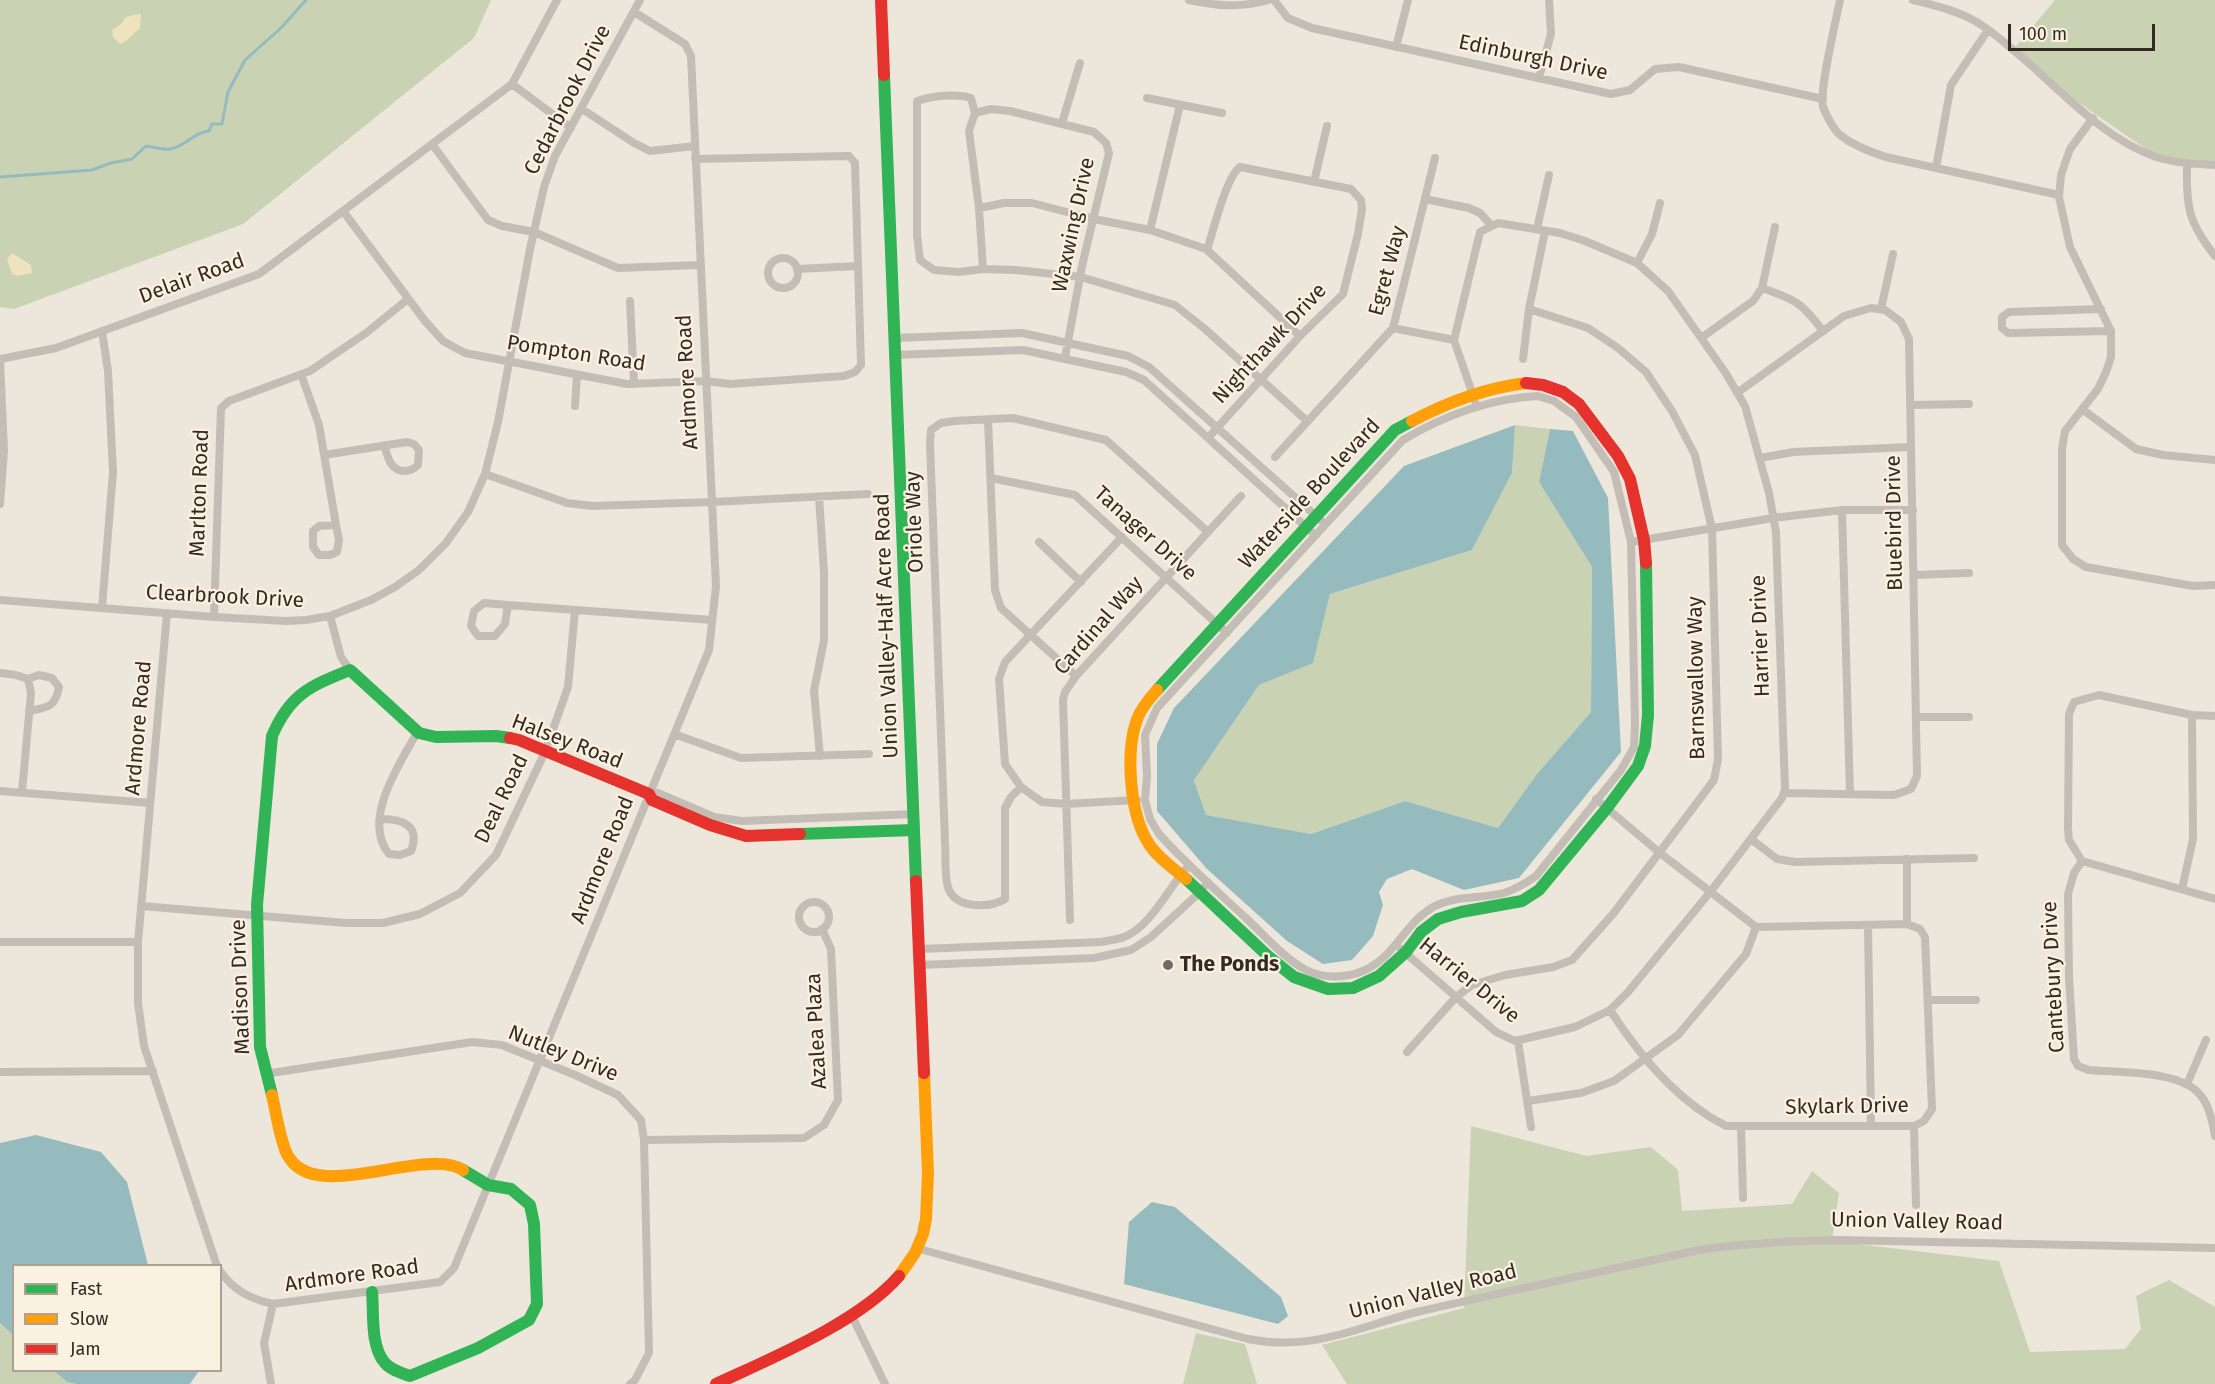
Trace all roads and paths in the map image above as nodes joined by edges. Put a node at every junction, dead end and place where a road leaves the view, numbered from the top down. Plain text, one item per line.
1 (557, 0) edge
2 (640, 0) edge
3 (881, 0) edge
4 (1189, 0) edge
5 (1269, 0) edge
6 (1274, 0) edge
7 (1408, 0) edge
8 (1549, 0) edge
9 (1840, 0) edge
10 (1913, 0) edge
11 (634, 12) junction
12 (1988, 30) junction
13 (1396, 46) junction
14 (1080, 63) dead end
15 (1539, 78) junction
16 (512, 84) junction
17 (1147, 98) dead end
18 (1823, 99) junction
19 (1180, 105) junction
20 (582, 109) junction
21 (1222, 112) dead end
22 (975, 113) junction
23 (2093, 118) junction
24 (1062, 123) junction
25 (1328, 126) dead end
26 (571, 128) junction
27 (432, 144) junction
28 (695, 147) junction
29 (1435, 158) dead end
30 (695, 159) junction
31 (2187, 164) junction
32 (2215, 165) edge
33 (1936, 168) junction
34 (1549, 175) dead end
35 (1314, 182) junction
36 (2059, 195) junction
37 (1425, 199) junction
38 (1660, 202) dead end
39 (979, 208) junction
40 (343, 211) junction
41 (1094, 219) junction
42 (1492, 226) junction
43 (1775, 227) dead end
44 (1150, 230) junction
45 (1541, 230) junction
46 (534, 232) junction
47 (1207, 250) junction
48 (1893, 254) dead end
49 (2215, 256) edge
50 (1637, 263) junction
51 (700, 265) junction
52 (857, 266) junction
53 (797, 269) dead end
54 (983, 269) junction
55 (1081, 277) junction
56 (1762, 288) junction
57 (408, 299) junction
58 (630, 301) dead end
59 (1529, 309) junction
60 (1881, 309) junction
61 (2101, 309) junction
62 (1393, 328) junction
63 (102, 331) junction
64 (1822, 331) junction
65 (2111, 331) junction
66 (954, 336) junction
67 (1300, 336) junction
68 (895, 338) junction
69 (1701, 338) junction
70 (1454, 340) junction
71 (1068, 342) junction
72 (953, 353) junction
73 (895, 354) junction
74 (1065, 358) junction
75 (0, 359) edge
76 (1523, 359) dead end
77 (510, 362) junction
78 (301, 374) junction
79 (577, 375) junction
80 (1261, 379) junction
81 (706, 381) junction
82 (634, 384) junction
83 (1737, 393) junction
84 (1475, 401) junction
85 (1969, 404) dead end
86 (1911, 405) junction
87 (575, 406) dead end
88 (2082, 410) junction
89 (988, 420) junction
90 (1307, 422) junction
91 (1217, 428) junction
92 (1208, 438) junction
93 (384, 445) junction
94 (1911, 447) junction
95 (324, 455) junction
96 (1275, 457) dead end
97 (1760, 458) junction
98 (2215, 460) edge
99 (485, 474) junction
100 (991, 478) junction
101 (868, 494) dead end
102 (1241, 496) dead end
103 (819, 497) junction
104 (712, 502) junction
105 (0, 504) edge
106 (1842, 510) junction
107 (1912, 510) junction
108 (1316, 515) junction
109 (1773, 518) junction
110 (1326, 524) junction
111 (336, 525) dead end
112 (1305, 526) junction
113 (1712, 529) junction
114 (1208, 532) junction
115 (1315, 535) junction
116 (1122, 537) junction
117 (1638, 541) junction
118 (1039, 542) dead end
119 (1969, 573) dead end
120 (1914, 575) junction
121 (1166, 578) junction
122 (1082, 582) junction
123 (2215, 585) edge
124 (0, 600) edge
125 (508, 605) junction
126 (102, 608) junction
127 (575, 610) junction
128 (167, 614) junction
129 (330, 616) junction
130 (214, 617) junction
131 (712, 620) junction
132 (1216, 624) junction
133 (1227, 633) junction
134 (1030, 636) junction
135 (350, 670) junction
136 (0, 674) edge
137 (1076, 676) junction
138 (28, 679) junction
139 (29, 711) junction
140 (2192, 716) junction
141 (2215, 716) edge
142 (1916, 717) junction
143 (1969, 717) dead end
144 (418, 731) junction
145 (674, 734) junction
146 (544, 752) junction
147 (869, 754) dead end
148 (820, 756) junction
149 (1021, 787) junction
150 (0, 790) edge
151 (22, 792) junction
152 (1784, 793) junction
153 (649, 795) junction
154 (1850, 795) junction
155 (1596, 799) junction
156 (1139, 800) junction
157 (150, 803) junction
158 (1066, 804) junction
159 (1607, 808) junction
160 (914, 813) junction
161 (837, 817) junction
162 (381, 819) junction
163 (915, 830) junction
164 (839, 833) junction
165 (1751, 839) junction
166 (1660, 853) junction
167 (1974, 858) dead end
168 (1907, 860) junction
169 (2082, 861) junction
170 (1189, 865) junction
171 (1180, 875) junction
172 (1208, 882) junction
173 (2182, 889) junction
174 (1711, 891) junction
175 (1199, 893) junction
176 (2215, 898) edge
177 (141, 906) junction
178 (257, 916) junction
179 (1070, 920) dead end
180 (1868, 924) junction
181 (1907, 924) junction
182 (1756, 927) junction
183 (822, 929) dead end
184 (0, 942) edge
185 (138, 942) junction
186 (919, 949) junction
187 (1401, 949) junction
188 (920, 965) junction
189 (1456, 998) junction
190 (1929, 1000) junction
191 (1976, 1000) dead end
192 (1610, 1010) junction
193 (2206, 1040) dead end
194 (1518, 1041) junction
195 (1407, 1052) dead end
196 (1646, 1059) junction
197 (540, 1060) junction
198 (153, 1071) junction
199 (0, 1072) edge
200 (266, 1074) junction
201 (2187, 1084) junction
202 (1528, 1101) junction
203 (1871, 1125) junction
204 (1741, 1126) junction
205 (1914, 1126) junction
206 (1531, 1127) dead end
207 (2215, 1136) edge
208 (645, 1140) junction
209 (488, 1185) junction
210 (1743, 1198) dead end
211 (1916, 1205) dead end
212 (916, 1248) junction
213 (2215, 1248) edge
214 (216, 1264) edge
215 (222, 1274) edge
216 (372, 1292) junction
217 (273, 1305) junction
218 (852, 1316) junction
219 (271, 1384) edge
220 (630, 1384) edge
221 (716, 1384) edge
222 (885, 1384) edge

1 - 16 street
2 - 11 street, Cedarbrook Drive
3 - 68 street, Union Valley-Half Acre Road
4 - 5 street
6 - 13 street, Edinburgh Drive
7 - 13 street
8 - 15 street
9 - 18 street
10 - 12 street
11 - 20 street, Cedarbrook Drive
11 - 28 street, Ardmore Road
12 - 23 street
12 - 33 street
13 - 15 street, Edinburgh Drive
14 - 24 street
15 - 18 street, Edinburgh Drive
16 - 26 street
16 - 27 street, Delair Road
17 - 19 street
18 - 33 street
19 - 21 street
19 - 44 street
20 - 26 street, Cedarbrook Drive
20 - 28 street
22 - 24 street, Waxwing Drive
22 - 39 street
22 - 54 street
23 - 31 street
23 - 36 street
24 - 41 street, Waxwing Drive
25 - 35 street
26 - 46 street, Cedarbrook Drive
27 - 40 street, Delair Road
27 - 46 street
28 - 30 street, Ardmore Road
29 - 37 street, Egret Way
30 - 51 street, Ardmore Road
30 - 52 street, Pompton Road
31 - 32 street
31 - 49 street
33 - 36 street
34 - 45 street
35 - 47 street, Nighthawk Drive
35 - 67 street, Nighthawk Drive
36 - 61 street
37 - 42 street
37 - 62 street, Egret Way
38 - 50 street
39 - 41 street
39 - 54 street
40 - 57 street, Pompton Road
40 - 63 street, Delair Road
41 - 44 street
41 - 55 street, Waxwing Drive
42 - 45 street, Harrier Drive
42 - 70 street
43 - 56 street
44 - 47 street
45 - 50 street, Harrier Drive
45 - 59 street
46 - 51 street
46 - 77 street, Cedarbrook Drive
47 - 67 street
48 - 60 street
50 - 69 street, Harrier Drive
51 - 81 street, Ardmore Road
52 - 53 street
52 - 81 street, Pompton Road
54 - 55 street
55 - 71 street, Waxwing Drive
55 - 80 street
56 - 64 street
56 - 69 street
57 - 77 street, Pompton Road
57 - 78 street, Marlton Road
58 - 82 street
59 - 76 street
59 - 113 street, Barnswallow Way
60 - 64 street
60 - 86 street, Bluebird Drive
61 - 65 street
61 - 65 street
62 - 70 street
62 - 90 street, Egret Way
63 - 75 street, Delair Road
63 - 126 street
64 - 83 street
65 - 88 street
66 - 68 street
66 - 71 street
66 - 72 street
67 - 80 street, Nighthawk Drive
68 - 73 street, Union Valley-Half Acre Road
69 - 83 street, Harrier Drive
70 - 84 street
71 - 74 street, Waxwing Drive
71 - 91 street
72 - 73 street
72 - 74 street
73 - 160 street, Union Valley-Half Acre Road
74 - 92 street
75 - 105 street
77 - 79 street, Pompton Road
77 - 99 street, Clearbrook Drive
78 - 95 street
78 - 130 street, Marlton Road
79 - 82 street, Pompton Road
79 - 87 street
80 - 90 street
80 - 91 street, Nighthawk Drive
81 - 82 street, Pompton Road
81 - 104 street, Ardmore Road
83 - 97 street, Harrier Drive
84 - 108 street, Waterside Boulevard
84 - 110 street, Waterside Boulevard
84 - 117 street, Waterside Boulevard
85 - 86 street
86 - 94 street, Bluebird Drive
88 - 98 street
88 - 123 street
89 - 100 street
89 - 114 street, Oriole Way
89 - 149 street, Oriole Way
90 - 96 street, Egret Way
91 - 92 street, Nighthawk Drive
91 - 108 street
92 - 112 street
93 - 93 street
93 - 95 street
94 - 97 street
94 - 107 street, Bluebird Drive
95 - 111 street
97 - 109 street, Harrier Drive
99 - 104 street
99 - 129 street, Clearbrook Drive
100 - 116 street, Tanager Drive
100 - 134 street
101 - 103 street
102 - 114 street, Cardinal Way
103 - 104 street
103 - 148 street
104 - 131 street, Ardmore Road
106 - 107 street
106 - 109 street
106 - 154 street
107 - 120 street, Bluebird Drive
108 - 110 street
108 - 112 street, Waterside Boulevard
109 - 113 street
109 - 152 street, Harrier Drive
110 - 115 street, Waterside Boulevard
112 - 115 street
112 - 132 street, Waterside Boulevard
113 - 117 street
113 - 166 street, Barnswallow Way
114 - 121 street, Cardinal Way
115 - 133 street, Waterside Boulevard
116 - 121 street, Tanager Drive
116 - 122 street
117 - 155 street, Waterside Boulevard
117 - 159 street, Waterside Boulevard
118 - 122 street
119 - 120 street
120 - 142 street, Bluebird Drive
121 - 132 street, Tanager Drive
121 - 137 street, Cardinal Way
122 - 134 street
124 - 126 street, Clearbrook Drive
125 - 125 street
125 - 127 street
126 - 128 street, Clearbrook Drive
127 - 131 street
127 - 146 street, Deal Road
128 - 130 street, Clearbrook Drive
128 - 157 street, Ardmore Road
129 - 130 street, Clearbrook Drive
129 - 135 street
131 - 145 street, Ardmore Road
132 - 133 street, Tanager Drive
132 - 156 street, Waterside Boulevard
133 - 156 street, Waterside Boulevard
134 - 137 street
134 - 149 street
135 - 144 street
135 - 178 street, Madison Drive
136 - 138 street
137 - 158 street, Cardinal Way
138 - 139 street
138 - 139 street
139 - 151 street
140 - 141 street
140 - 169 street
140 - 173 street
142 - 143 street
142 - 154 street, Bluebird Drive
144 - 146 street, Halsey Road
144 - 162 street
145 - 148 street
145 - 153 street, Ardmore Road
146 - 153 street, Halsey Road
146 - 178 street, Deal Road
147 - 148 street
149 - 158 street
150 - 151 street
151 - 157 street
152 - 154 street, Bluebird Drive
152 - 165 street, Harrier Drive
153 - 161 street, Halsey Road
153 - 164 street, Halsey Road
153 - 197 street, Ardmore Road
155 - 159 street
155 - 187 street, Waterside Boulevard
156 - 158 street
156 - 170 street, Waterside Boulevard
156 - 171 street, Waterside Boulevard
157 - 177 street, Ardmore Road
158 - 179 street, Cardinal Way
159 - 166 street
159 - 187 street, Waterside Boulevard
160 - 161 street, Halsey Road
160 - 163 street, Union Valley-Half Acre Road
161 - 164 street
162 - 162 street
163 - 164 street, Halsey Road
163 - 186 street, Union Valley-Half Acre Road
165 - 168 street
165 - 174 street, Harrier Drive
166 - 174 street
166 - 189 street, Barnswallow Way
167 - 168 street
168 - 181 street
169 - 173 street
169 - 201 street, Cantebury Drive
170 - 171 street
170 - 172 street, Waterside Boulevard
171 - 175 street, Waterside Boulevard
171 - 186 street
172 - 175 street
172 - 187 street, Waterside Boulevard
173 - 176 street
174 - 182 street
174 - 192 street, Harrier Drive
175 - 187 street, Waterside Boulevard
175 - 188 street
177 - 178 street, Deal Road
177 - 185 street, Ardmore Road
178 - 200 street, Madison Drive
180 - 181 street
180 - 182 street
180 - 203 street
181 - 190 street, Skylark Drive
182 - 196 street
183 - 208 street, Azalea Plaza
184 - 185 street
185 - 198 street, Ardmore Road
186 - 188 street, Union Valley-Half Acre Road
187 - 189 street, Harrier Drive
188 - 212 street, Union Valley-Half Acre Road
189 - 194 street, Harrier Drive
189 - 195 street, Barnswallow Way
190 - 191 street
190 - 205 street, Skylark Drive
192 - 194 street, Harrier Drive
192 - 196 street, Skylark Drive
193 - 201 street
194 - 202 street
196 - 202 street
196 - 204 street, Skylark Drive
197 - 200 street, Nutley Drive
197 - 208 street, Nutley Drive
197 - 209 street, Ardmore Road
198 - 199 street
198 - 214 street, Ardmore Road
200 - 209 street, Madison Drive
201 - 207 street
202 - 206 street
203 - 204 street, Skylark Drive
203 - 205 street, Skylark Drive
204 - 210 street
205 - 211 street
208 - 220 street, Nutley Drive
209 - 216 street, Ardmore Road
209 - 216 street, Madison Drive
212 - 213 street, Union Valley Road
212 - 218 street
215 - 217 street, Ardmore Road
216 - 217 street, Ardmore Road
217 - 219 street
218 - 221 street
218 - 222 street

